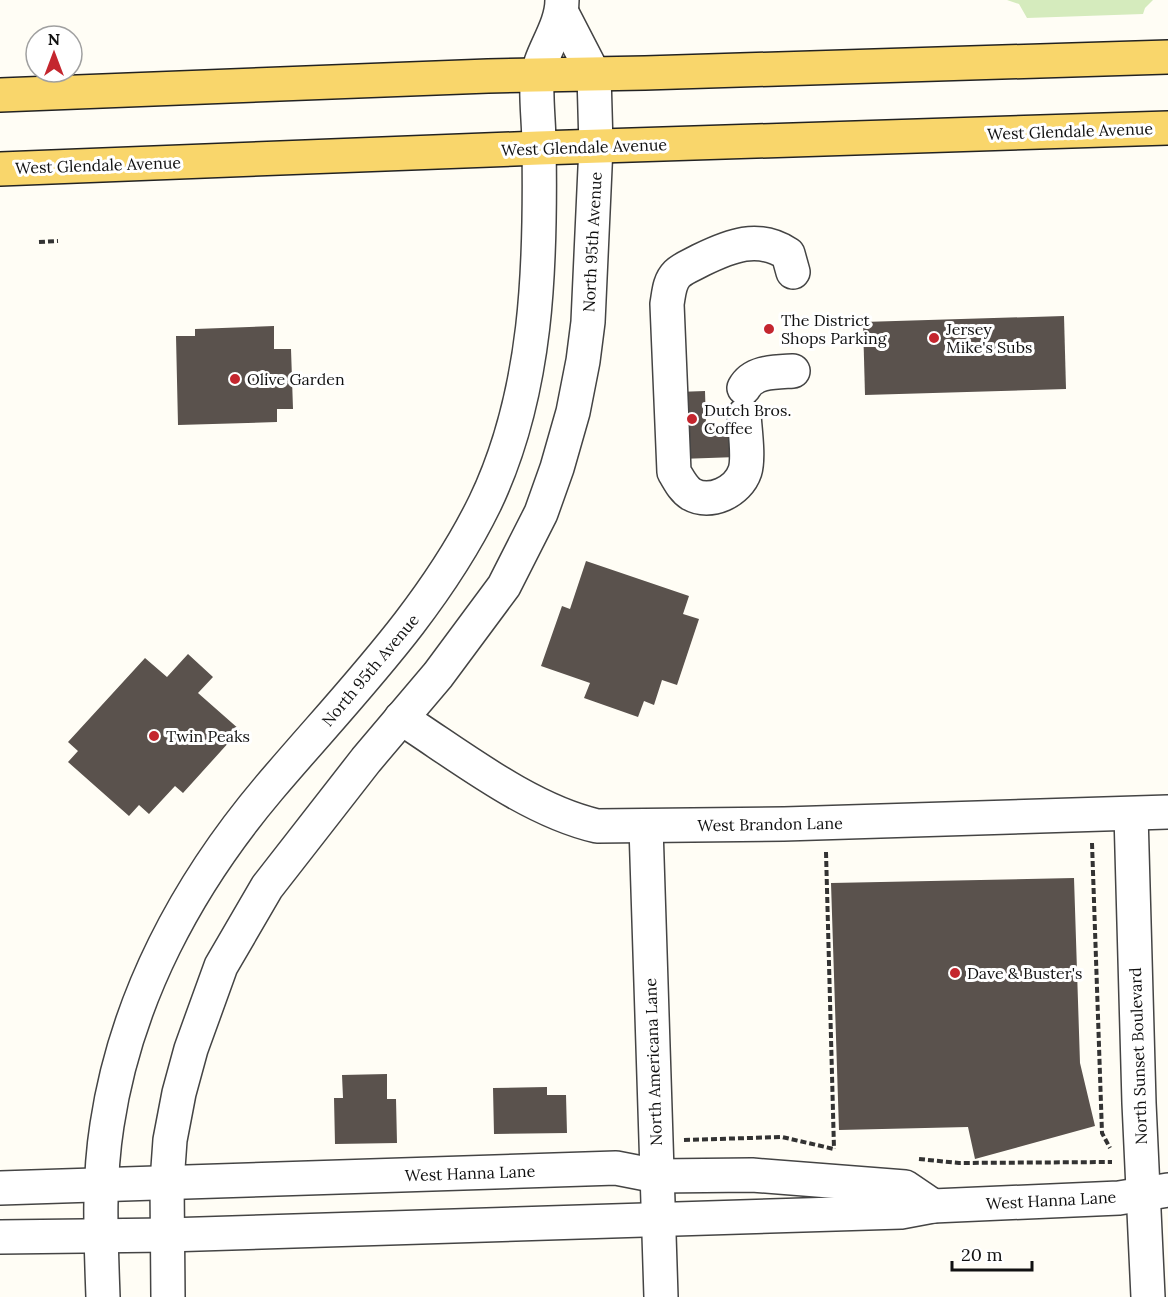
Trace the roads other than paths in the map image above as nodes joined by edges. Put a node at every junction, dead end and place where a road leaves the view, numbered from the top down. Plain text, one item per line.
1 (562, 6) edge
2 (1168, 57) edge
3 (594, 75) junction
4 (537, 76) junction
5 (0, 95) edge
6 (1168, 128) edge
7 (596, 146) junction
8 (539, 148) junction
9 (0, 169) edge
10 (792, 272) dead end
11 (793, 371) dead end
12 (401, 718) junction
13 (1168, 812) edge
14 (1131, 814) junction
15 (646, 827) junction
16 (657, 1176) junction
17 (167, 1182) junction
18 (102, 1183) junction
19 (0, 1188) edge
20 (1156, 1192) edge
21 (933, 1206) junction
22 (658, 1219) junction
23 (167, 1234) junction
24 (101, 1235) junction
25 (0, 1237) edge
26 (103, 1297) edge
27 (168, 1297) edge
28 (661, 1297) edge
29 (1148, 1297) edge

1 - 3 street, North 95th Avenue
1 - 4 street, North 95th Avenue
2 - 3 main road
3 - 4 main road
3 - 7 street, North 95th Avenue
4 - 5 main road
4 - 8 street, North 95th Avenue
6 - 7 main road, West Glendale Avenue
7 - 8 main road, West Glendale Avenue
7 - 12 street, North 95th Avenue
8 - 9 main road, West Glendale Avenue
8 - 18 street, North 95th Avenue
10 - 11 street
12 - 15 street, West Brandon Lane
12 - 17 street, North 95th Avenue
13 - 14 street, West Brandon Lane
14 - 15 street, West Brandon Lane
14 - 20 street, North Sunset Boulevard
15 - 16 street, North Americana Lane
16 - 17 street, West Hanna Lane
16 - 21 street, West Hanna Lane
16 - 22 street, North Americana Lane
17 - 18 street, West Hanna Lane
17 - 23 street, North 95th Avenue
18 - 19 street, West Hanna Lane
18 - 24 street, North 95th Avenue
20 - 21 street, West Hanna Lane
20 - 29 street, North Sunset Boulevard
21 - 22 street, West Hanna Lane
22 - 23 street, West Hanna Lane
22 - 28 street, North Americana Lane
23 - 24 street, West Hanna Lane
23 - 27 street, North 95th Avenue
24 - 25 street, West Hanna Lane
24 - 26 street, North 95th Avenue

